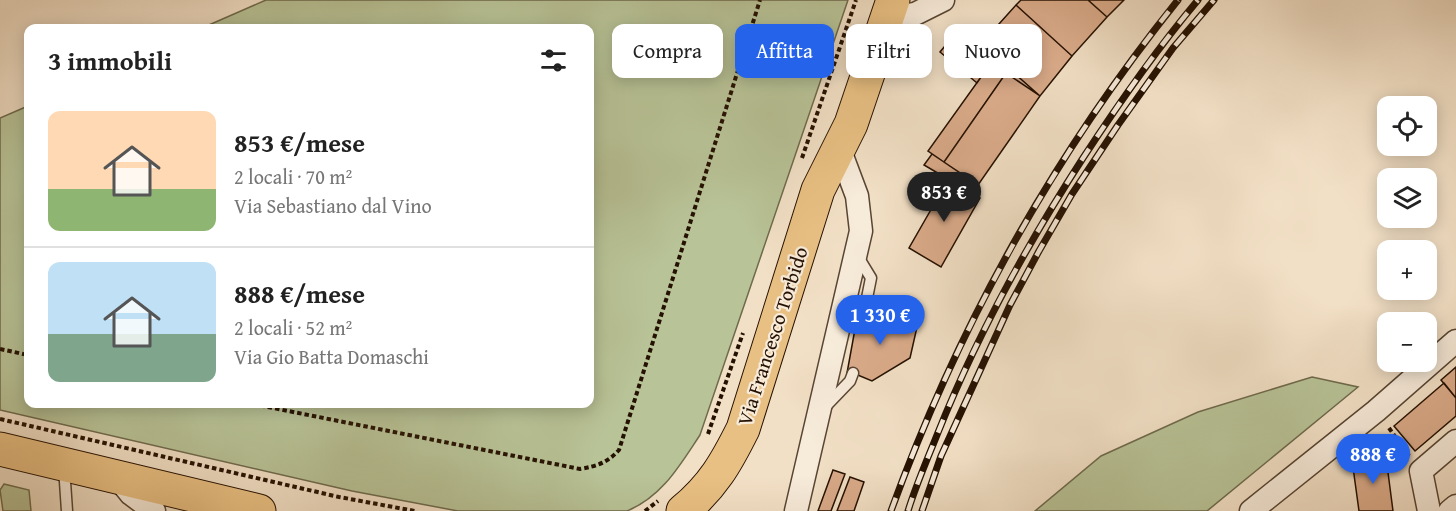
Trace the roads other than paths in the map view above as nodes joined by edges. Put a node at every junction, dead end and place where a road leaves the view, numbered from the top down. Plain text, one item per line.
1 (943, 0) edge
2 (890, 9) edge
3 (839, 148) junction
4 (856, 254) junction
5 (864, 313) dead end
6 (1456, 341) edge
7 (853, 372) dead end
8 (819, 414) junction
9 (1456, 441) edge
10 (0, 449) edge
11 (64, 464) junction
12 (118, 478) junction
13 (672, 505) edge
14 (1456, 506) edge
15 (67, 511) edge
16 (154, 511) edge
17 (259, 511) edge
18 (717, 511) edge
19 (796, 511) edge
20 (1251, 511) edge
21 (1429, 511) edge
22 (1450, 511) edge

1 - 2 street
2 - 3 main road, Via Francesco Torbido
3 - 4 street
3 - 13 main road, Via Francesco Torbido
3 - 18 main road, Via Francesco Torbido
4 - 5 lane
4 - 8 street
6 - 20 street
7 - 8 lane
8 - 19 street
9 - 21 street
10 - 11 main road
11 - 12 main road
11 - 15 lane
12 - 16 street
12 - 17 main road
14 - 22 street

